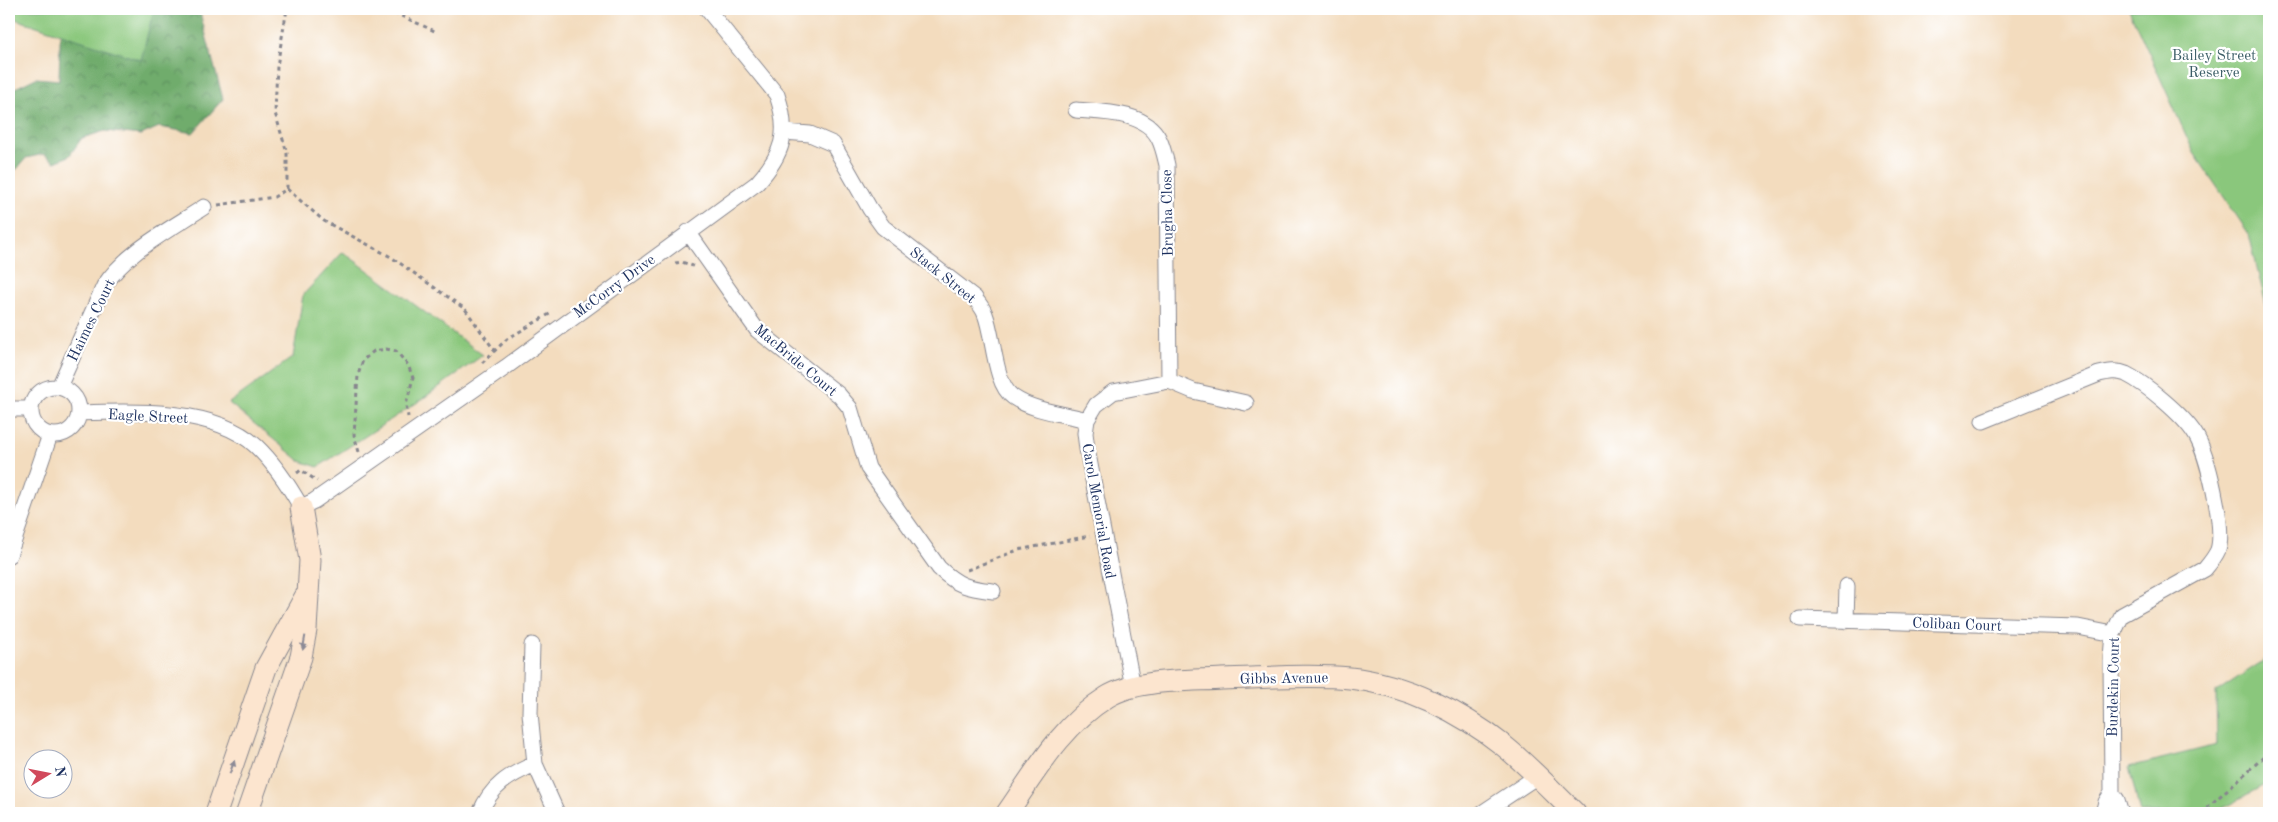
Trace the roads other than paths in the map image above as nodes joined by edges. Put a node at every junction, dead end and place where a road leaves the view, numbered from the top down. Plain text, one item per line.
1 (707, 9) edge
2 (1076, 110) dead end
3 (784, 132) junction
4 (204, 207) road end
5 (688, 232) junction
6 (1169, 381) junction
7 (59, 387) junction
8 (1246, 403) dead end
9 (9, 409) edge
10 (31, 409) junction
11 (79, 413) junction
12 (1087, 420) junction
13 (1983, 421) dead end
14 (50, 435) junction
15 (301, 507) junction
16 (9, 556) edge
17 (1847, 586) dead end
18 (992, 591) dead end
19 (307, 594) junction
20 (1800, 619) dead end
21 (1846, 621) junction
22 (2113, 634) junction
23 (532, 645) dead end
24 (1133, 688) junction
25 (535, 764) junction
26 (1536, 777) junction
27 (2112, 793) junction
28 (216, 813) edge
29 (247, 813) edge
30 (480, 813) edge
31 (558, 813) edge
32 (1007, 813) edge
33 (1482, 813) edge
34 (1575, 813) edge
35 (2103, 813) edge
36 (2121, 813) edge

1 - 3 street, McCorry Drive
2 - 6 street, Brugha Close
3 - 5 street, McCorry Drive
3 - 12 street, Stack Street
4 - 7 street, Haimes Court
5 - 15 street, McCorry Drive
5 - 18 street, MacBride Court
6 - 8 street
6 - 12 street
7 - 10 street
7 - 11 street
9 - 10 street
10 - 14 street
11 - 14 street
11 - 15 street, Eagle Street
12 - 24 street, Carol Memorial Road
13 - 22 street, Burdekin Court
14 - 16 street
15 - 19 street, Eagle Street
17 - 21 street
28 -> 19 street, Eagle Street
19 -> 29 street, Eagle Street
20 - 21 street, Coliban Court
21 - 22 street, Coliban Court
22 - 27 street, Burdekin Court
23 - 25 street
24 - 26 street, Gibbs Avenue
24 - 32 street, Gibbs Avenue
25 - 30 street
25 - 31 street
26 - 33 street
26 - 34 street, Gibbs Avenue
27 - 35 street, Burdekin Court
27 - 36 street, Burdekin Court

